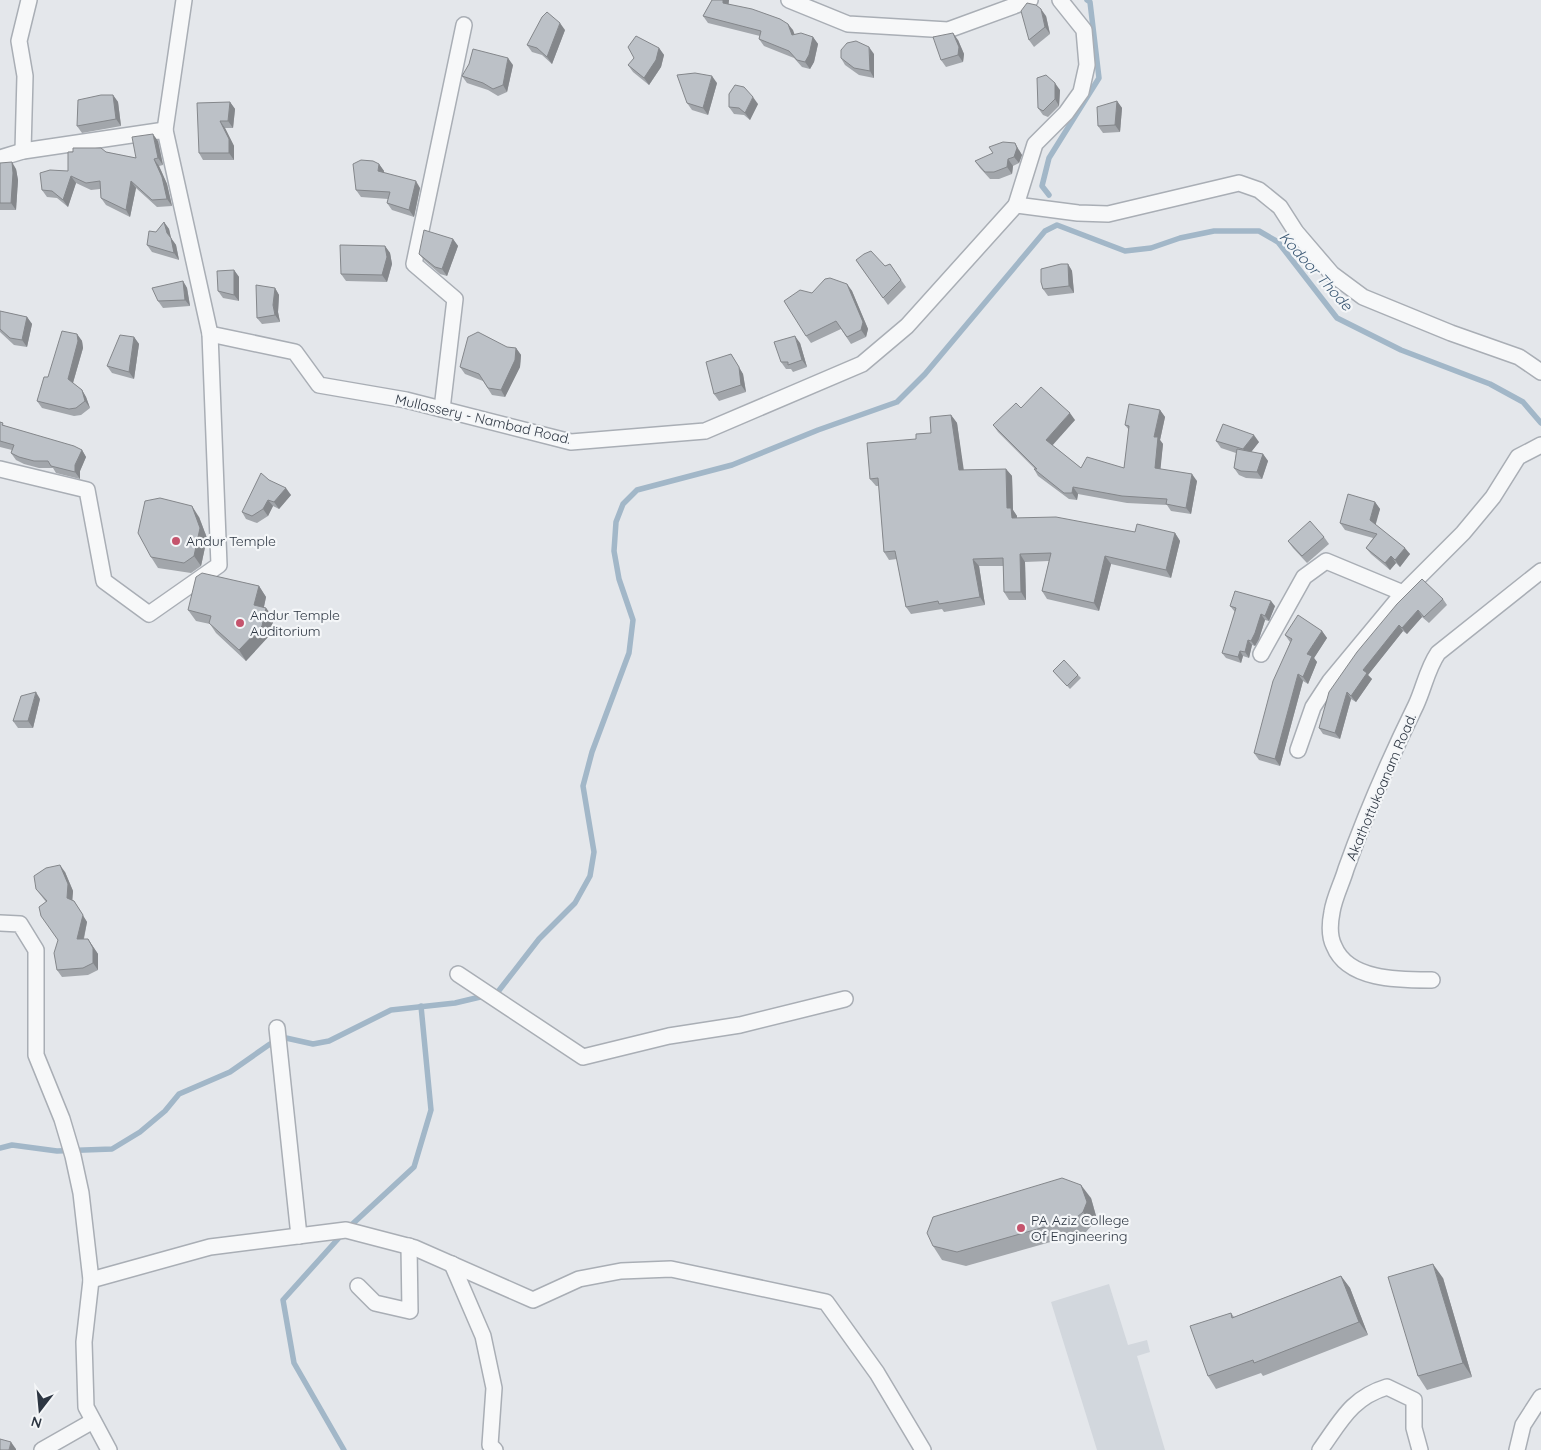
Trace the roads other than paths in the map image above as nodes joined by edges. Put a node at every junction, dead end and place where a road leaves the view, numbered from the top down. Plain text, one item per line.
1 (29, 0) edge
2 (184, 0) edge
3 (789, 0) edge
4 (1030, 0) edge
5 (1060, 0) edge
6 (464, 25) dead end
7 (164, 130) junction
8 (23, 151) junction
9 (0, 158) edge
10 (1016, 205) junction
11 (210, 334) junction
12 (1541, 372) edge
13 (442, 409) junction
14 (1541, 445) edge
15 (0, 469) edge
16 (1541, 570) edge
17 (1402, 593) junction
18 (1261, 654) dead end
19 (1298, 750) dead end
20 (0, 923) edge
21 (458, 974) dead end
22 (1432, 980) dead end
23 (844, 999) dead end
24 (277, 1028) dead end
25 (299, 1236) junction
26 (409, 1246) junction
27 (452, 1264) junction
28 (91, 1280) junction
29 (358, 1286) dead end
30 (1541, 1397) edge
31 (94, 1421) junction
32 (42, 1450) edge
33 (109, 1450) edge
34 (495, 1450) edge
35 (923, 1450) edge
36 (1320, 1450) edge
37 (1420, 1450) edge
38 (1517, 1450) edge

1 - 8 street
2 - 7 street
3 - 4 street
5 - 10 street
6 - 13 street
7 - 8 street
7 - 11 street
8 - 9 street
10 - 12 street
10 - 13 street, Mullassery - Nambad Road.
11 - 13 street, Mullassery - Nambad Road.
11 - 15 street
14 - 17 street
16 - 22 street, Akathottukoanam Road.
17 - 18 street
17 - 19 street
20 - 28 street
21 - 23 street
24 - 25 street
25 - 26 street
25 - 28 street
26 - 27 street
26 - 29 street
27 - 34 street
27 - 35 street
28 - 31 street
30 - 38 street
31 - 32 street
31 - 33 street
36 - 37 street

